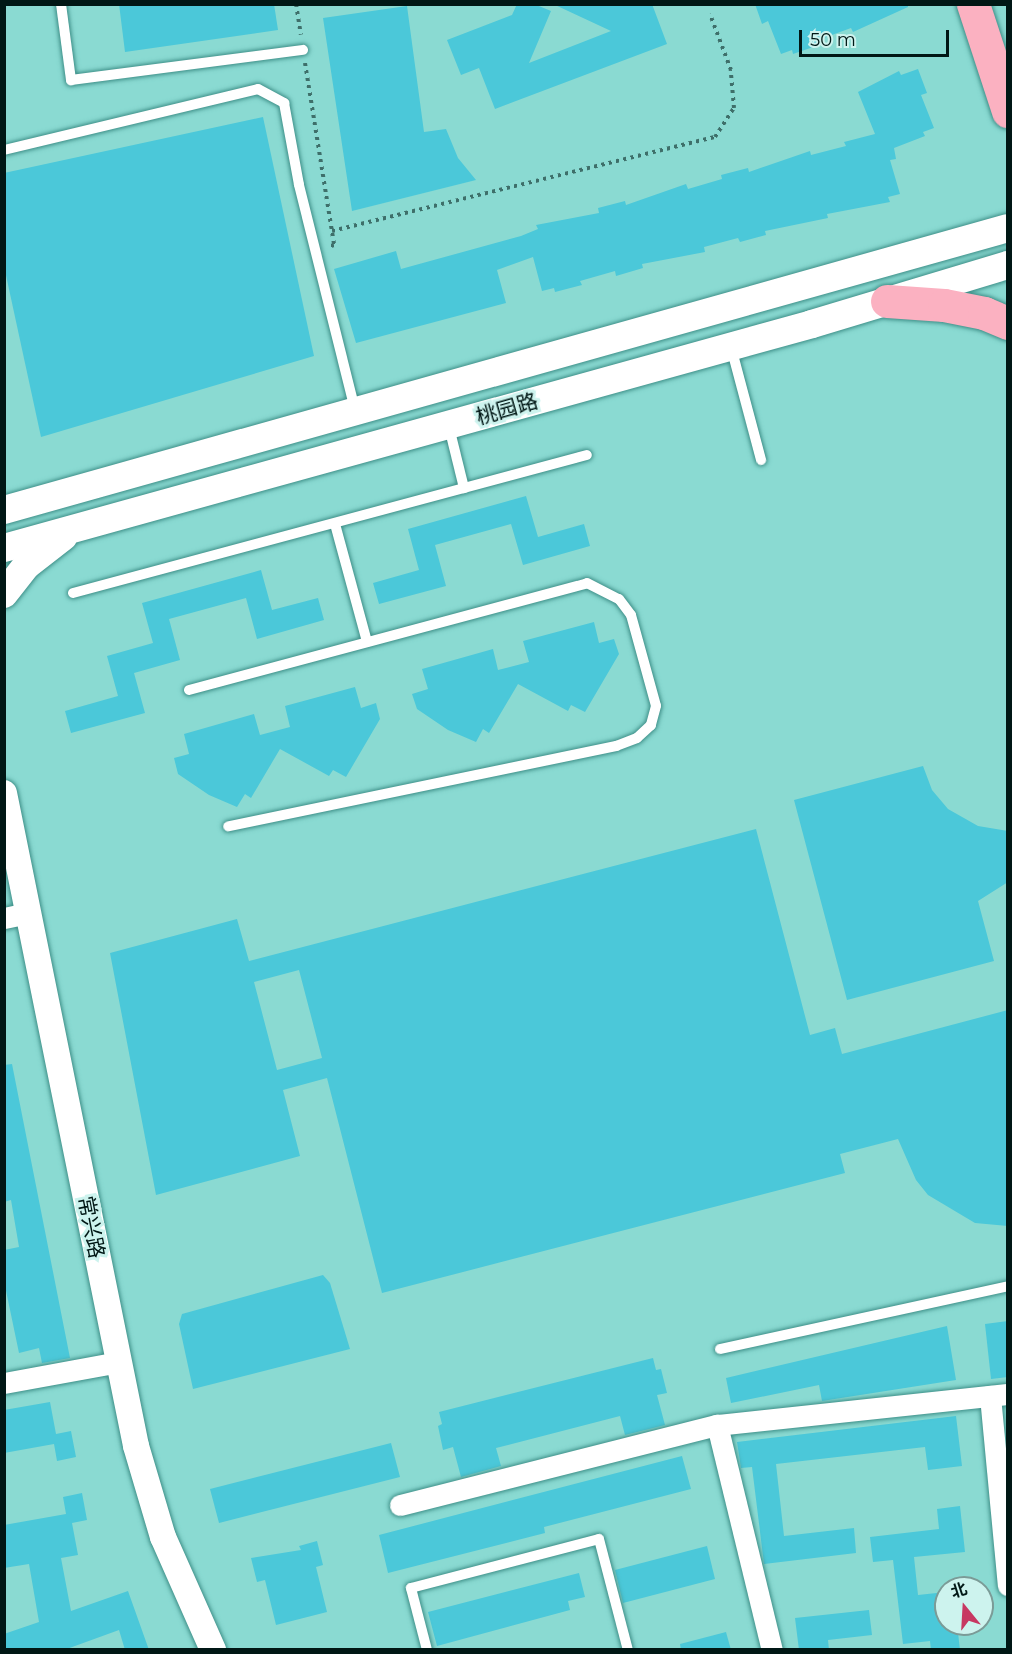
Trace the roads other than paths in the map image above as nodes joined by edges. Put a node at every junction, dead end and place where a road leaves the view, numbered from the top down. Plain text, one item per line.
1 (61, 4) edge
2 (973, 4) edge
3 (303, 50) road end
4 (1008, 111) edge
5 (4, 150) edge
6 (1008, 228) edge
7 (1008, 265) edge
8 (887, 301) junction
9 (1008, 323) edge
10 (730, 346) junction
11 (356, 412) junction
12 (448, 426) junction
13 (587, 455) dead end
14 (761, 460) dead end
15 (464, 488) junction
16 (4, 510) edge
17 (335, 524) junction
18 (74, 528) junction
19 (4, 548) edge
20 (73, 593) dead end
21 (4, 594) edge
22 (367, 642) junction
23 (189, 690) dead end
24 (4, 793) edge
25 (228, 826) dead end
26 (16, 915) edge
27 (1008, 1286) edge
28 (720, 1349) dead end
29 (118, 1362) junction
30 (4, 1383) edge
31 (999, 1395) edge
32 (717, 1425) junction
33 (400, 1504) dead end
34 (1008, 1585) edge
35 (213, 1650) edge
36 (427, 1650) edge
37 (628, 1650) edge
38 (772, 1650) edge

1 - 3 lane
2 - 4 main road
5 - 11 lane
6 - 11 main road, 桃园路
7 - 8 main road, 桃园路
8 - 9 main road
8 - 10 main road, 桃园路
10 - 12 main road, 桃园路
10 - 14 lane
11 - 16 main road, 桃园路
12 - 15 lane
12 - 18 main road, 桃园路
13 - 15 lane
15 - 17 lane
17 - 20 lane
17 - 22 lane
18 - 19 main road, 桃园路
18 - 21 main road
22 - 23 lane
22 - 25 lane
24 - 26 street, 常兴路
26 - 29 street, 常兴路
27 - 28 lane
29 - 30 street
29 - 35 street, 常兴路
31 - 32 street
31 - 34 street
32 - 33 street
32 - 38 street
36 - 37 lane

